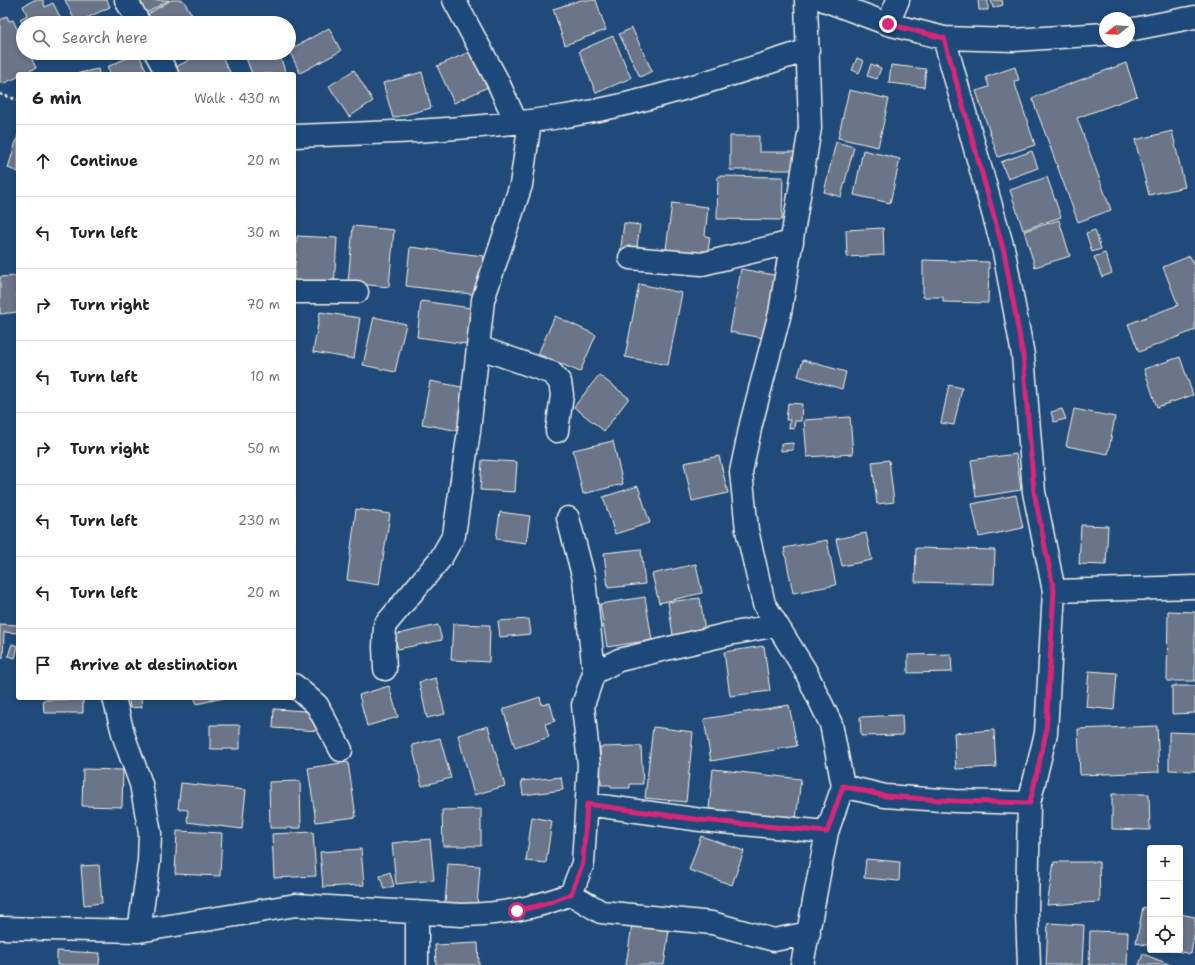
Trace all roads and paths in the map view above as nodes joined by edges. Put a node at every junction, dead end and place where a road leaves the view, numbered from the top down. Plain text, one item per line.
1 (126, 0) edge
2 (454, 0) edge
3 (806, 0) edge
4 (824, 0) edge
5 (898, 0) edge
6 (135, 16) edge
7 (1195, 17) edge
8 (888, 24) junction
9 (1135, 29) edge
10 (1099, 34) edge
11 (944, 38) junction
12 (808, 50) junction
13 (160, 60) edge
14 (166, 72) edge
15 (0, 94) edge
16 (16, 99) edge
17 (523, 121) junction
18 (296, 136) edge
19 (792, 242) junction
20 (630, 258) dead end
21 (296, 292) edge
22 (357, 292) dead end
23 (478, 347) junction
24 (557, 431) dead end
25 (568, 518) dead end
26 (1195, 587) edge
27 (1054, 591) junction
28 (777, 625) junction
29 (385, 669) dead end
30 (594, 673) junction
31 (296, 686) edge
32 (115, 700) edge
33 (341, 750) dead end
34 (843, 786) junction
35 (1030, 803) junction
36 (587, 804) junction
37 (827, 832) junction
38 (571, 894) junction
39 (417, 912) junction
40 (139, 931) junction
41 (808, 932) junction
42 (2, 933) edge
43 (417, 965) edge
44 (802, 965) edge
45 (1029, 965) edge

1 - 6 street
2 - 17 street
3 - 12 street
4 - 8 street
5 - 8 street
7 - 9 street
8 - 11 street
10 - 11 street
11 - 27 street
12 - 17 street
12 - 19 street
13 - 14 street
15 - 16 path
17 - 18 street
17 - 23 street
19 - 20 street
19 - 28 street
21 - 22 street
23 - 24 street
23 - 29 street
25 - 30 street
26 - 27 street
27 - 35 street
28 - 30 street
28 - 34 street
30 - 36 street
31 - 33 street
32 - 40 street
34 - 35 street
34 - 37 street
35 - 45 street
36 - 37 street
36 - 38 street
37 - 41 street
38 - 39 street
38 - 41 street
39 - 40 street
39 - 43 street
40 - 42 street
41 - 44 street

